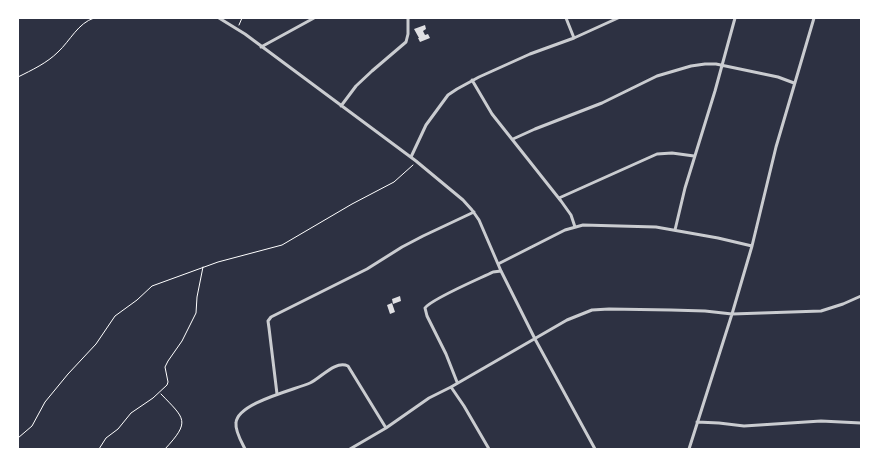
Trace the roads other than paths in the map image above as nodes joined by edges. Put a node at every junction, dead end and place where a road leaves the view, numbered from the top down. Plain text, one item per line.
1 (220, 18) edge
2 (314, 18) edge
3 (408, 18) edge
4 (566, 18) edge
5 (618, 18) edge
6 (735, 18) edge
7 (814, 18) edge
8 (574, 38) junction
9 (262, 47) junction
10 (722, 65) junction
11 (472, 80) junction
12 (794, 83) junction
13 (341, 106) junction
14 (513, 139) junction
15 (694, 156) junction
16 (411, 157) junction
17 (558, 198) junction
18 (474, 212) junction
19 (575, 227) junction
20 (675, 230) junction
21 (752, 246) junction
22 (498, 264) junction
23 (501, 271) junction
24 (861, 296) edge
25 (732, 314) junction
26 (535, 338) junction
27 (457, 382) junction
28 (451, 387) junction
29 (277, 394) junction
30 (698, 422) junction
31 (861, 423) edge
32 (386, 428) junction
33 (245, 449) edge
34 (350, 449) edge
35 (489, 449) edge
36 (595, 449) edge
37 (689, 449) edge

1 - 9 street
2 - 9 street
3 - 13 street
4 - 8 street
5 - 8 street
6 - 10 street
7 - 12 street
8 - 11 street
9 - 13 street
10 - 12 street
10 - 14 street
10 - 15 street
11 - 14 street
11 - 16 street
12 - 21 street
13 - 16 street
14 - 17 street
15 - 17 street
15 - 20 street
16 - 18 street
17 - 19 street
18 - 22 street
18 - 29 street
19 - 20 street
19 - 22 street
20 - 21 street
21 - 25 street
22 - 23 street
23 - 26 street
23 - 27 street
24 - 25 street
25 - 26 street
25 - 30 street
26 - 27 street
26 - 36 street
27 - 28 street
28 - 32 street
28 - 35 street
29 - 32 street
29 - 33 street
30 - 31 street
30 - 37 street
32 - 34 street

